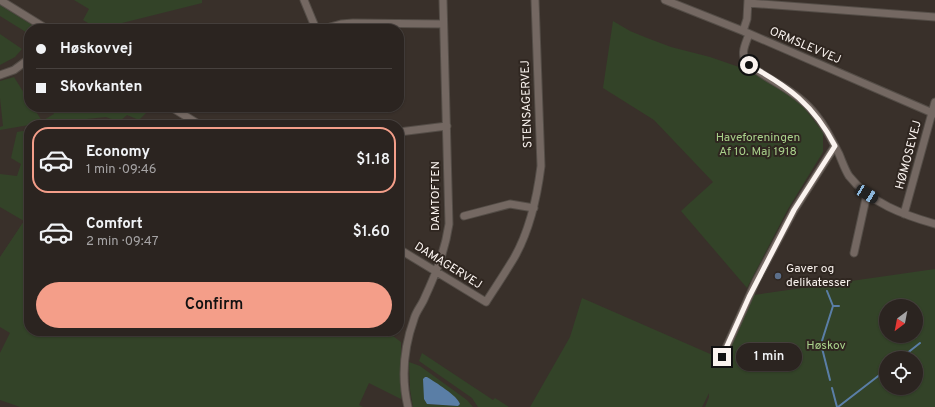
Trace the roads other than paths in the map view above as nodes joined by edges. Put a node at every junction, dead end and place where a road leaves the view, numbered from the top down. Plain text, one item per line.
1 (0, 0) edge
2 (304, 0) edge
3 (443, 0) edge
4 (535, 0) edge
5 (665, 0) edge
6 (748, 2) edge
7 (935, 17) edge
8 (39, 24) edge
9 (314, 24) edge
10 (341, 24) edge
11 (444, 24) junction
12 (746, 32) junction
13 (24, 63) edge
14 (0, 75) edge
15 (935, 102) edge
16 (179, 112) edge
17 (933, 113) edge
18 (192, 120) edge
19 (447, 126) junction
20 (404, 131) edge
21 (835, 146) junction
22 (867, 194) junction
23 (534, 208) junction
24 (904, 214) junction
25 (464, 216) dead end
26 (935, 224) edge
27 (404, 252) edge
28 (854, 253) dead end
29 (437, 272) junction
30 (486, 302) joint
31 (722, 357) dead end
32 (408, 407) edge

1 - 8 street
2 - 9 street
3 - 11 street, DAMTOFTEN
4 - 23 street, STENSAGERVEJ
5 - 12 street, ORMSLEVVEJ
6 - 7 street
6 - 12 street
10 - 11 street
11 - 19 street, DAMTOFTEN
12 - 17 street, ORMSLEVVEJ
12 - 21 street
13 - 14 street
15 - 17 street, HØMOSEVEJ
16 - 18 street
17 - 24 street, HØMOSEVEJ
19 - 20 street
19 - 29 street, DAMTOFTEN
21 - 22 street
21 - 31 street
22 - 24 street
22 - 28 street
23 - 25 street
23 - 30 street, STENSAGERVEJ
24 - 26 street
27 - 29 street, DAMAGERVEJ
29 - 30 street, DAMAGERVEJ
29 - 32 street, DAMTOFTEN

